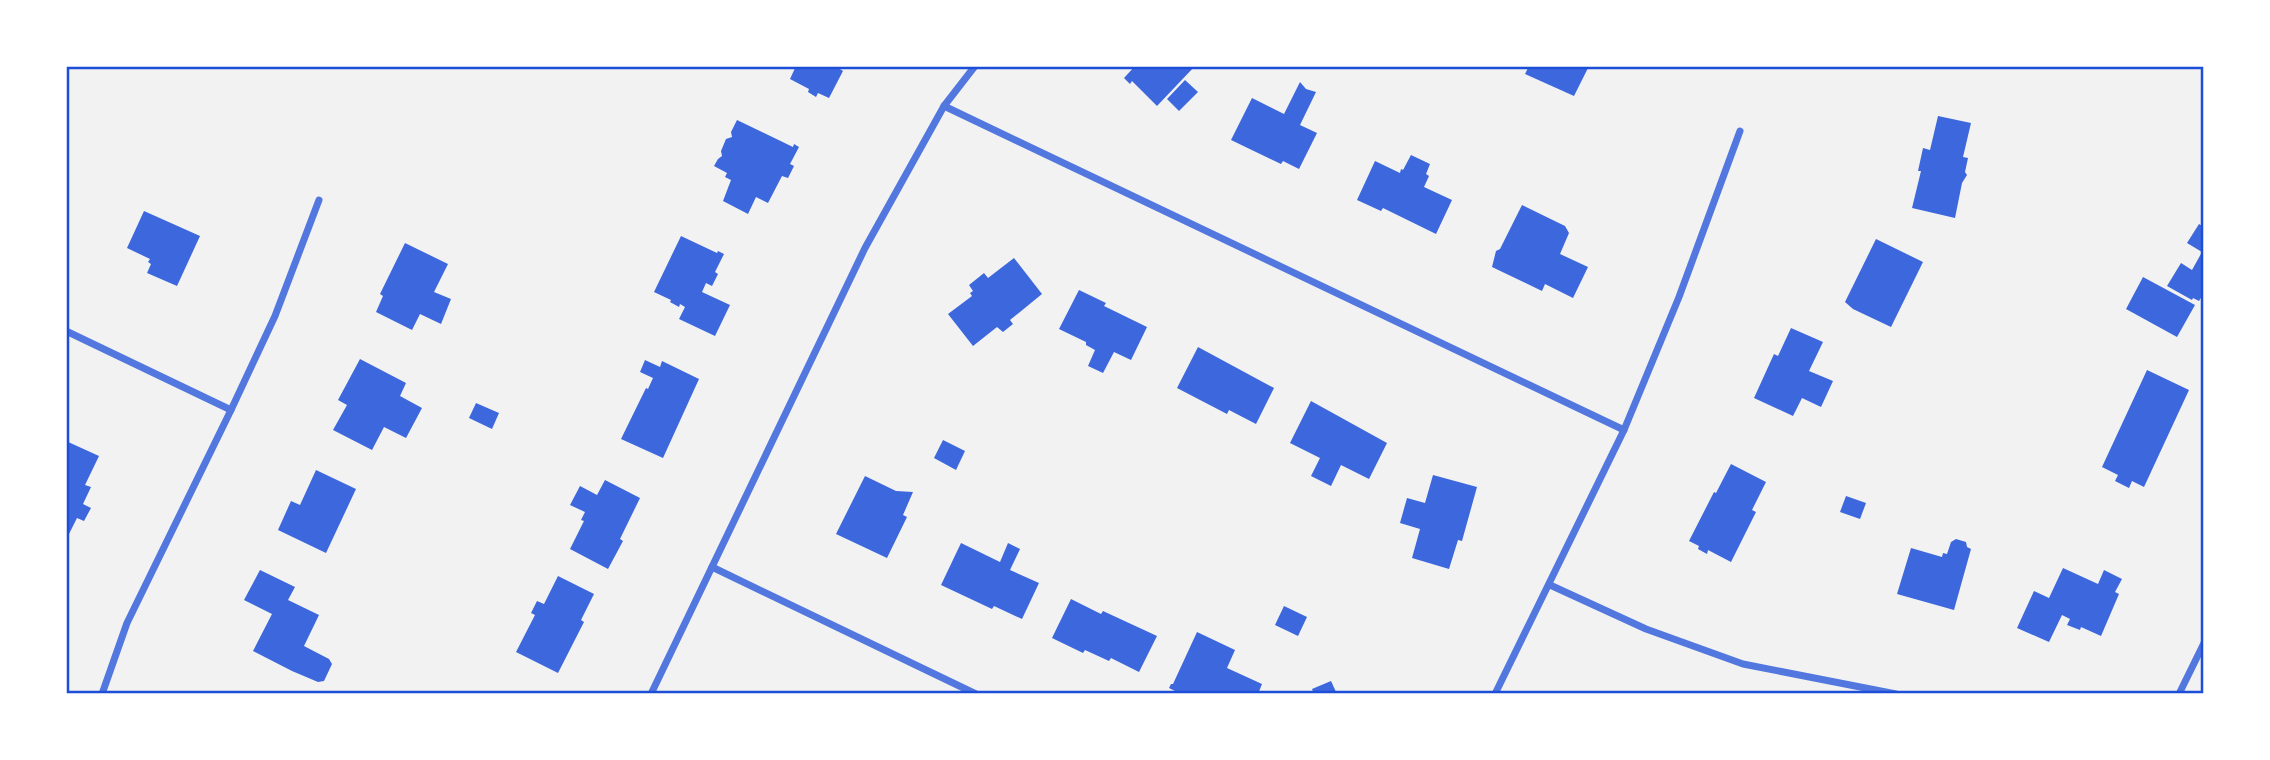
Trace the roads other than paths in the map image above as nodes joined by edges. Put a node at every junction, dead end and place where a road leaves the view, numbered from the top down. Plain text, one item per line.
1 (975, 66) edge
2 (944, 106) junction
3 (1740, 131) dead end
4 (319, 200) dead end
5 (66, 331) edge
6 (231, 410) junction
7 (1624, 430) junction
8 (712, 567) junction
9 (1550, 585) junction
10 (2203, 643) edge
11 (102, 694) edge
12 (650, 694) edge
13 (976, 694) edge
14 (1495, 694) edge
15 (1896, 694) edge
16 (2179, 694) edge

1 - 2 street
2 - 7 street
2 - 8 street
3 - 7 street
4 - 6 street
5 - 6 street
6 - 11 street
7 - 9 street
8 - 12 street
8 - 13 street
9 - 14 street
9 - 15 street
10 - 16 street

